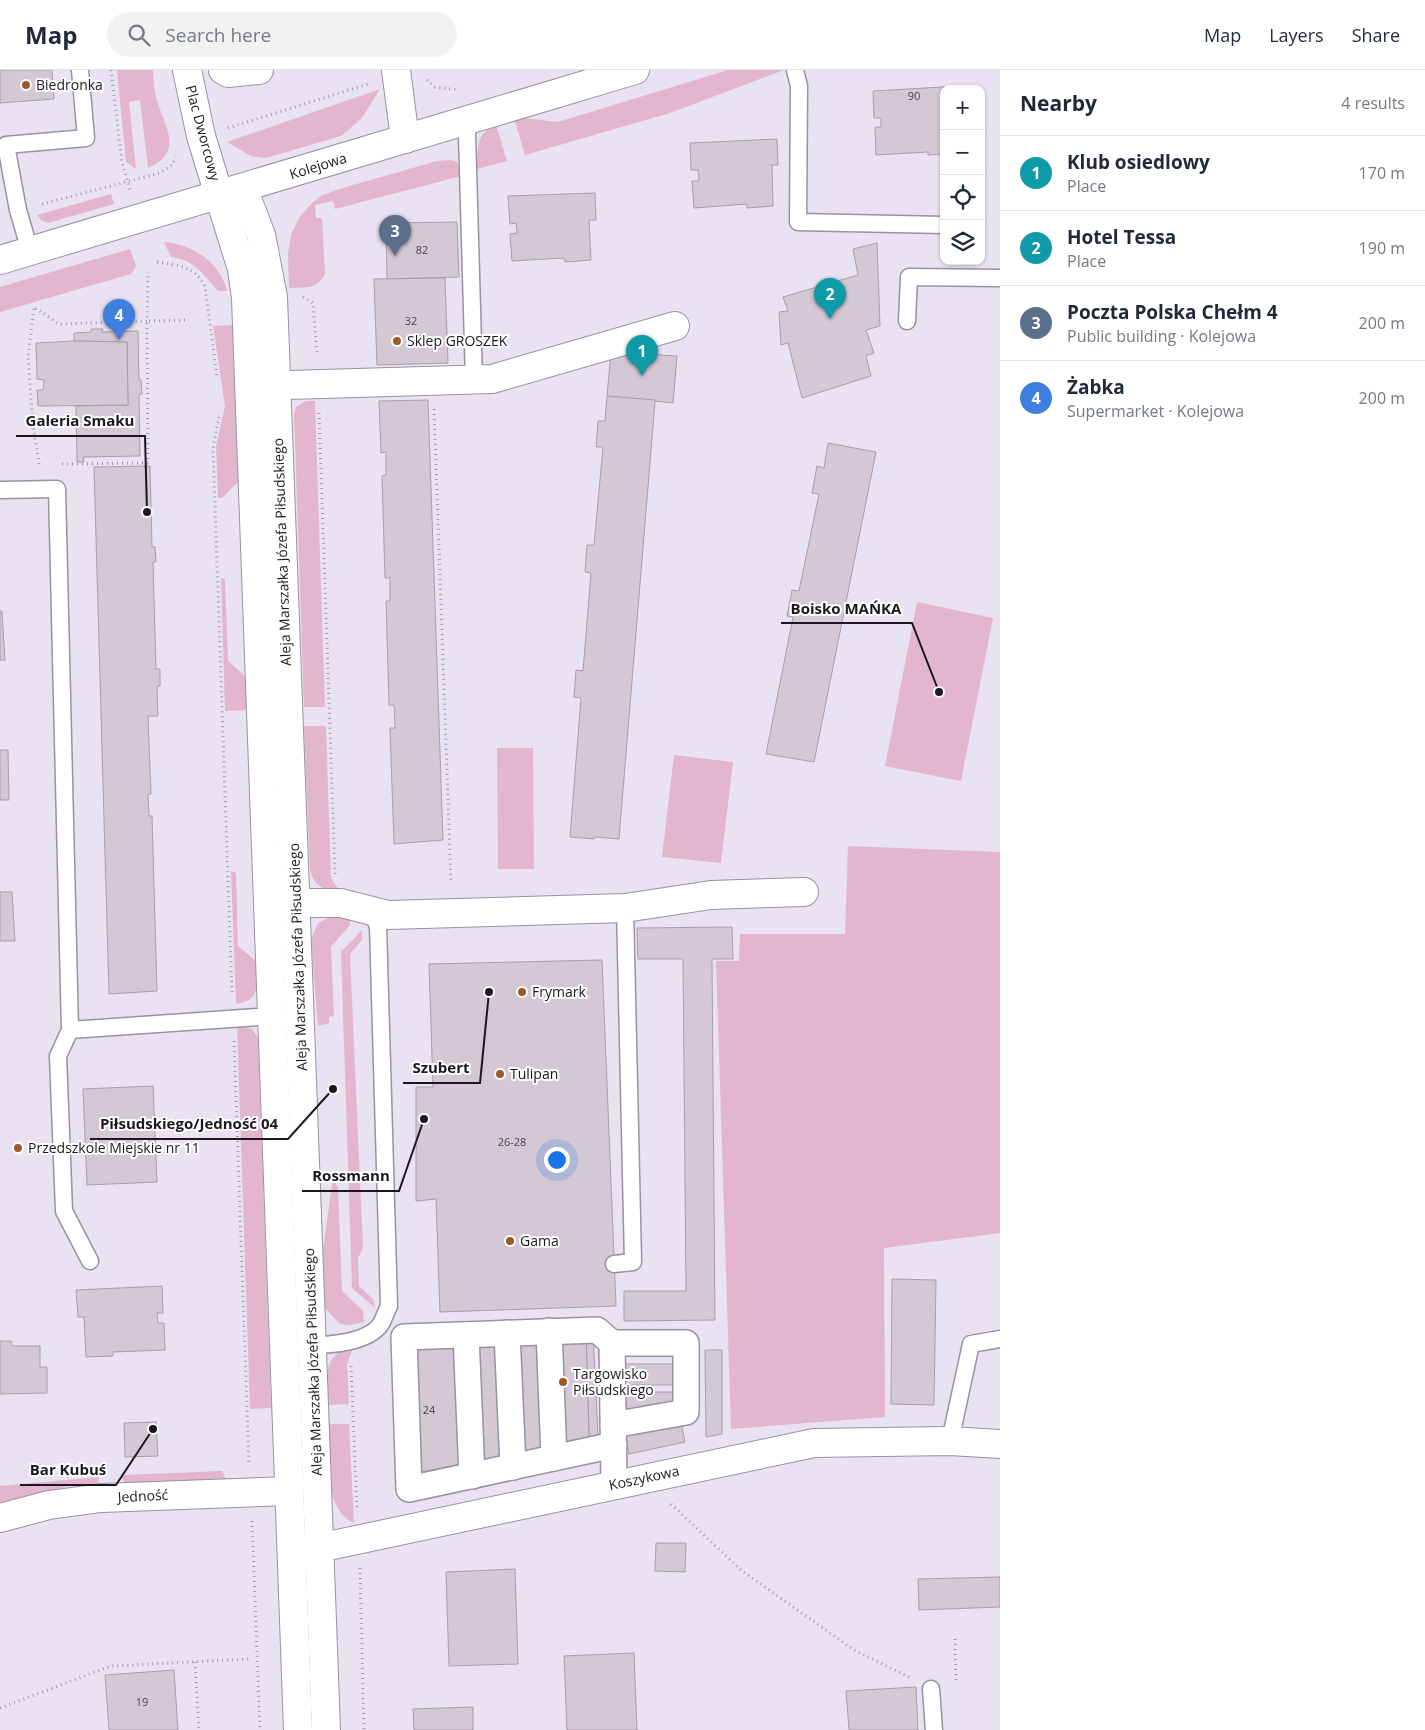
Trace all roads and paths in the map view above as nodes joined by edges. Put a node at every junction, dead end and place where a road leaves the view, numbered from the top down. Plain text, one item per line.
1 (80, 70) edge
2 (111, 70) edge
3 (187, 70) edge
4 (223, 70) edge
5 (258, 70) edge
6 (636, 70) edge
7 (795, 70) edge
8 (384, 76) edge
9 (581, 78) edge
10 (469, 120) junction
11 (219, 130) dead end
12 (405, 139) junction
13 (3, 145) edge
14 (178, 154) dead end
15 (126, 181) junction
16 (231, 192) junction
17 (133, 197) dead end
18 (18, 210) junction
19 (940, 225) edge
20 (30, 251) junction
21 (0, 260) edge
22 (157, 262) dead end
23 (148, 272) dead end
24 (1000, 278) edge
25 (297, 297) dead end
26 (187, 320) dead end
27 (147, 321) junction
28 (907, 321) dead end
29 (675, 326) dead end
30 (317, 359) dead end
31 (217, 378) dead end
32 (474, 380) junction
33 (276, 385) junction
34 (249, 386) junction
35 (434, 404) dead end
36 (319, 410) dead end
37 (220, 416) dead end
38 (47, 464) dead end
39 (56, 464) dead end
40 (0, 490) edge
41 (336, 876) dead end
42 (452, 883) dead end
43 (804, 892) dead end
44 (295, 902) junction
45 (268, 903) junction
46 (625, 908) junction
47 (370, 909) junction
48 (232, 997) dead end
49 (272, 1016) junction
50 (70, 1030) junction
51 (234, 1042) dead end
52 (90, 1261) dead end
53 (614, 1264) dead end
54 (549, 1332) junction
55 (507, 1333) junction
56 (466, 1334) junction
57 (1000, 1339) edge
58 (612, 1343) junction
59 (312, 1345) junction
60 (284, 1346) junction
61 (351, 1361) dead end
62 (613, 1435) junction
63 (950, 1441) junction
64 (1000, 1444) edge
65 (554, 1458) junction
66 (249, 1467) dead end
67 (513, 1467) junction
68 (472, 1476) junction
69 (643, 1478) junction
70 (614, 1484) junction
71 (289, 1491) junction
72 (357, 1515) dead end
73 (0, 1518) edge
74 (252, 1526) dead end
75 (319, 1548) junction
76 (291, 1553) junction
77 (360, 1571) dead end
78 (955, 1639) dead end
79 (250, 1659) dead end
80 (195, 1662) junction
81 (956, 1682) dead end
82 (931, 1689) joint
83 (0, 1708) edge
84 (199, 1730) edge
85 (260, 1730) edge
86 (298, 1730) edge
87 (326, 1730) edge
88 (364, 1730) edge
89 (934, 1730) edge

1 - 13 lane
2 - 15 path
3 - 16 street, Plac Dworcowy
4 - 5 street
6 - 9 street, Kolejowa
7 - 19 lane
8 - 11 path
8 - 12 street
9 - 10 street, Kolejowa
10 - 12 street, Kolejowa
10 - 32 lane
12 - 16 street, Kolejowa
13 - 18 lane
14 - 15 path
15 - 17 path
15 - 18 path
16 - 20 street, Kolejowa
16 - 33 street, Aleja Marszałka Józefa Piłsudskiego
16 - 34 street, Aleja Marszałka Józefa Piłsudskiego
18 - 20 lane
20 - 21 street, Kolejowa
22 - 31 path
23 - 27 path
24 - 28 lane
25 - 30 path
26 - 27 path
27 - 38 path
27 - 39 path
29 - 32 street
32 - 33 street
33 - 34 street
33 - 44 street, Aleja Marszałka Józefa Piłsudskiego
34 - 45 street, Aleja Marszałka Józefa Piłsudskiego
35 - 42 path
36 - 41 path
37 - 48 path
40 - 50 lane
43 - 46 street
44 - 45 street
44 - 47 street
44 - 59 street, Aleja Marszałka Józefa Piłsudskiego
45 - 49 street, Aleja Marszałka Józefa Piłsudskiego
46 - 47 street
46 - 53 lane
47 - 59 lane
49 - 50 lane
49 - 60 street, Aleja Marszałka Józefa Piłsudskiego
50 - 52 lane
51 - 66 path
54 - 55 street
54 - 58 street
54 - 65 street
55 - 56 street
55 - 67 street
56 - 68 street
56 - 68 street
57 - 63 lane
58 - 62 street
58 - 62 street
59 - 60 lane
59 - 75 street, Aleja Marszałka Józefa Piłsudskiego
60 - 71 street, Aleja Marszałka Józefa Piłsudskiego
61 - 72 path
62 - 65 street
62 - 70 street
63 - 64 street, Koszykowa
63 - 69 street, Koszykowa
65 - 67 street
67 - 68 street
69 - 70 street, Koszykowa
69 - 82 path
70 - 75 street, Koszykowa
71 - 73 street, Jedność
71 - 76 street, Aleja Marszałka Józefa Piłsudskiego
74 - 85 path
75 - 76 street, Koszykowa
75 - 87 street, Aleja Marszałka Józefa Piłsudskiego
76 - 86 street, Aleja Marszałka Józefa Piłsudskiego
77 - 88 path
78 - 81 path
79 - 80 path
80 - 83 path
80 - 84 path
82 - 89 lane

